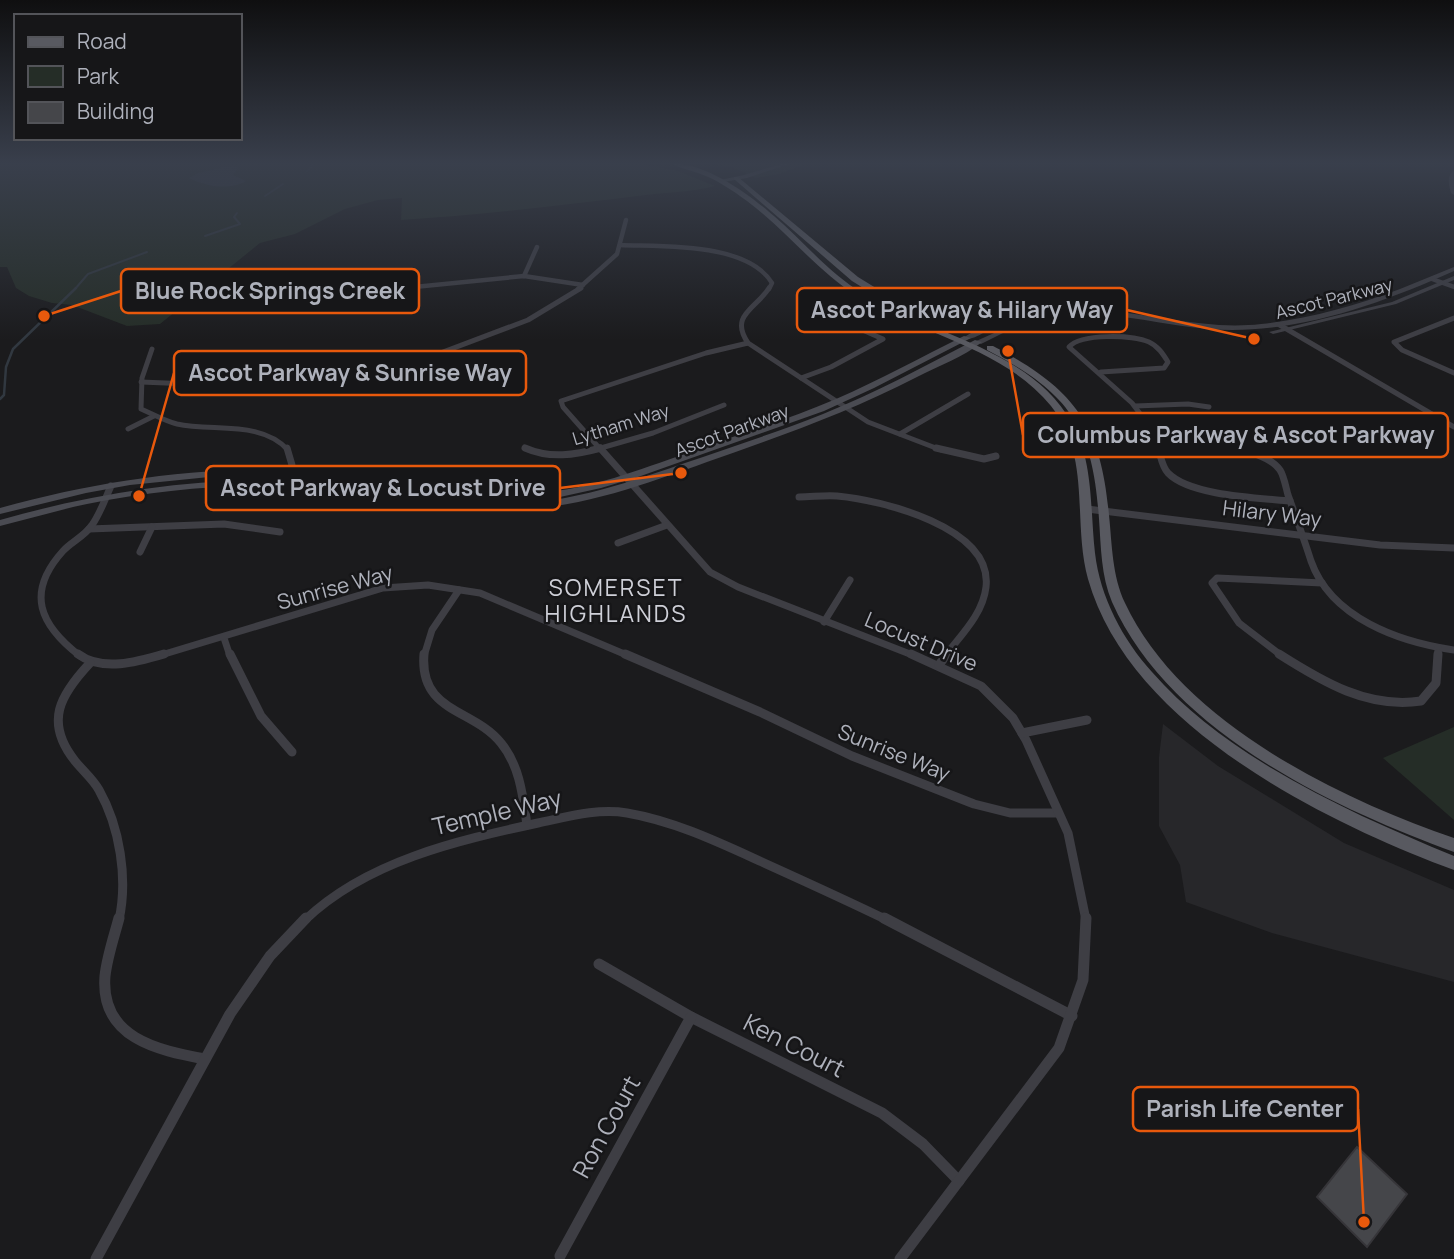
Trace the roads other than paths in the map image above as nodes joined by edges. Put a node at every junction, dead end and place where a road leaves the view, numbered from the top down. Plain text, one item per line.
1 (625, 223) edge
2 (776, 223) edge
3 (790, 223) edge
4 (620, 245) junction
5 (537, 247) dead end
6 (1454, 269) edge
7 (524, 276) junction
8 (1454, 278) edge
9 (1432, 279) junction
10 (1444, 283) junction
11 (583, 285) junction
12 (1454, 287) edge
13 (369, 292) dead end
14 (1454, 318) edge
15 (842, 321) dead end
16 (1278, 324) junction
17 (1287, 330) junction
18 (968, 342) junction
19 (748, 343) junction
20 (152, 349) dead end
21 (1101, 372) junction
22 (1454, 373) edge
23 (801, 378) junction
24 (141, 382) junction
25 (968, 394) dead end
26 (724, 405) dead end
27 (840, 405) junction
28 (1135, 406) junction
29 (1209, 407) dead end
30 (153, 416) junction
31 (1454, 427) edge
32 (128, 429) dead end
33 (900, 434) junction
34 (1155, 439) junction
35 (525, 448) dead end
36 (600, 449) junction
37 (996, 456) dead end
38 (283, 479) junction
39 (629, 481) junction
40 (109, 491) junction
41 (799, 497) dead end
42 (1290, 501) junction
43 (1087, 509) junction
44 (2, 510) edge
45 (1104, 511) junction
46 (0, 523) edge
47 (667, 525) junction
48 (152, 527) junction
49 (89, 529) junction
50 (280, 532) dead end
51 (1303, 535) junction
52 (618, 543) dead end
53 (1454, 548) edge
54 (141, 552) dead end
55 (850, 580) dead end
56 (1322, 583) junction
57 (459, 590) junction
58 (824, 622) junction
59 (224, 638) junction
60 (1438, 648) junction
61 (1454, 650) edge
62 (90, 663) junction
63 (940, 666) junction
64 (1087, 720) dead end
65 (1022, 733) junction
66 (292, 752) dead end
67 (1058, 813) junction
68 (527, 825) junction
69 (1454, 845) edge
70 (1454, 863) edge
71 (599, 964) dead end
72 (1072, 1016) junction
73 (691, 1017) junction
74 (205, 1059) junction
75 (959, 1181) junction
76 (560, 1256) dead end
77 (96, 1259) edge
78 (900, 1259) edge

1 - 4 street
2 - 18 main road
3 - 18 main road
4 - 11 street
4 - 19 street
5 - 7 street
6 - 9 street, Ascot Parkway
7 - 11 street
7 - 13 street
8 - 10 street, Ascot Parkway
9 - 10 street
9 - 16 street, Ascot Parkway
10 - 12 street
10 - 17 street, Ascot Parkway
11 - 24 street
14 - 22 street
15 - 23 street
16 - 17 street
16 - 18 street, Ascot Parkway
17 - 18 street, Ascot Parkway
17 - 31 street
18 - 27 main road, Ascot Parkway
18 - 43 main road
18 - 45 main road
19 - 23 street
19 - 36 street, Locust Drive
20 - 24 street
21 - 21 street
21 - 28 street
23 - 27 street
24 - 30 street
25 - 33 street
26 - 36 street, Lytham Way
27 - 33 street
27 - 39 main road, Ascot Parkway
28 - 29 street
28 - 34 street
30 - 32 street
30 - 38 street
33 - 37 street
34 - 42 street
34 - 42 street
35 - 36 street, Lytham Way
36 - 39 street, Locust Drive
38 - 39 main road, Ascot Parkway
38 - 40 main road, Ascot Parkway
39 - 47 street, Locust Drive
40 - 44 main road, Ascot Parkway
40 - 46 main road, Ascot Parkway
40 - 49 street
41 - 63 street
42 - 51 street
43 - 45 street, Hilary Way
43 - 70 main road
45 - 51 street, Hilary Way
45 - 69 main road
47 - 52 street
47 - 58 street, Locust Drive
48 - 49 street
48 - 50 street
48 - 54 street
49 - 62 street
51 - 53 street, Hilary Way
51 - 56 street
55 - 58 street
56 - 60 street
56 - 60 street
57 - 59 street, Sunrise Way
57 - 67 street, Sunrise Way
57 - 68 street
58 - 63 street, Locust Drive
59 - 62 street, Sunrise Way
59 - 66 street
60 - 61 street
62 - 74 street
63 - 65 street, Locust Drive
64 - 65 street
65 - 67 street, Locust Drive
67 - 72 street, Locust Drive
68 - 72 street, Temple Way
68 - 74 street, Temple Way
71 - 73 street, Ken Court
72 - 75 street, Locust Drive
73 - 75 street, Ken Court
73 - 76 street, Ron Court
74 - 77 street, Temple Way
75 - 78 street, Locust Drive

